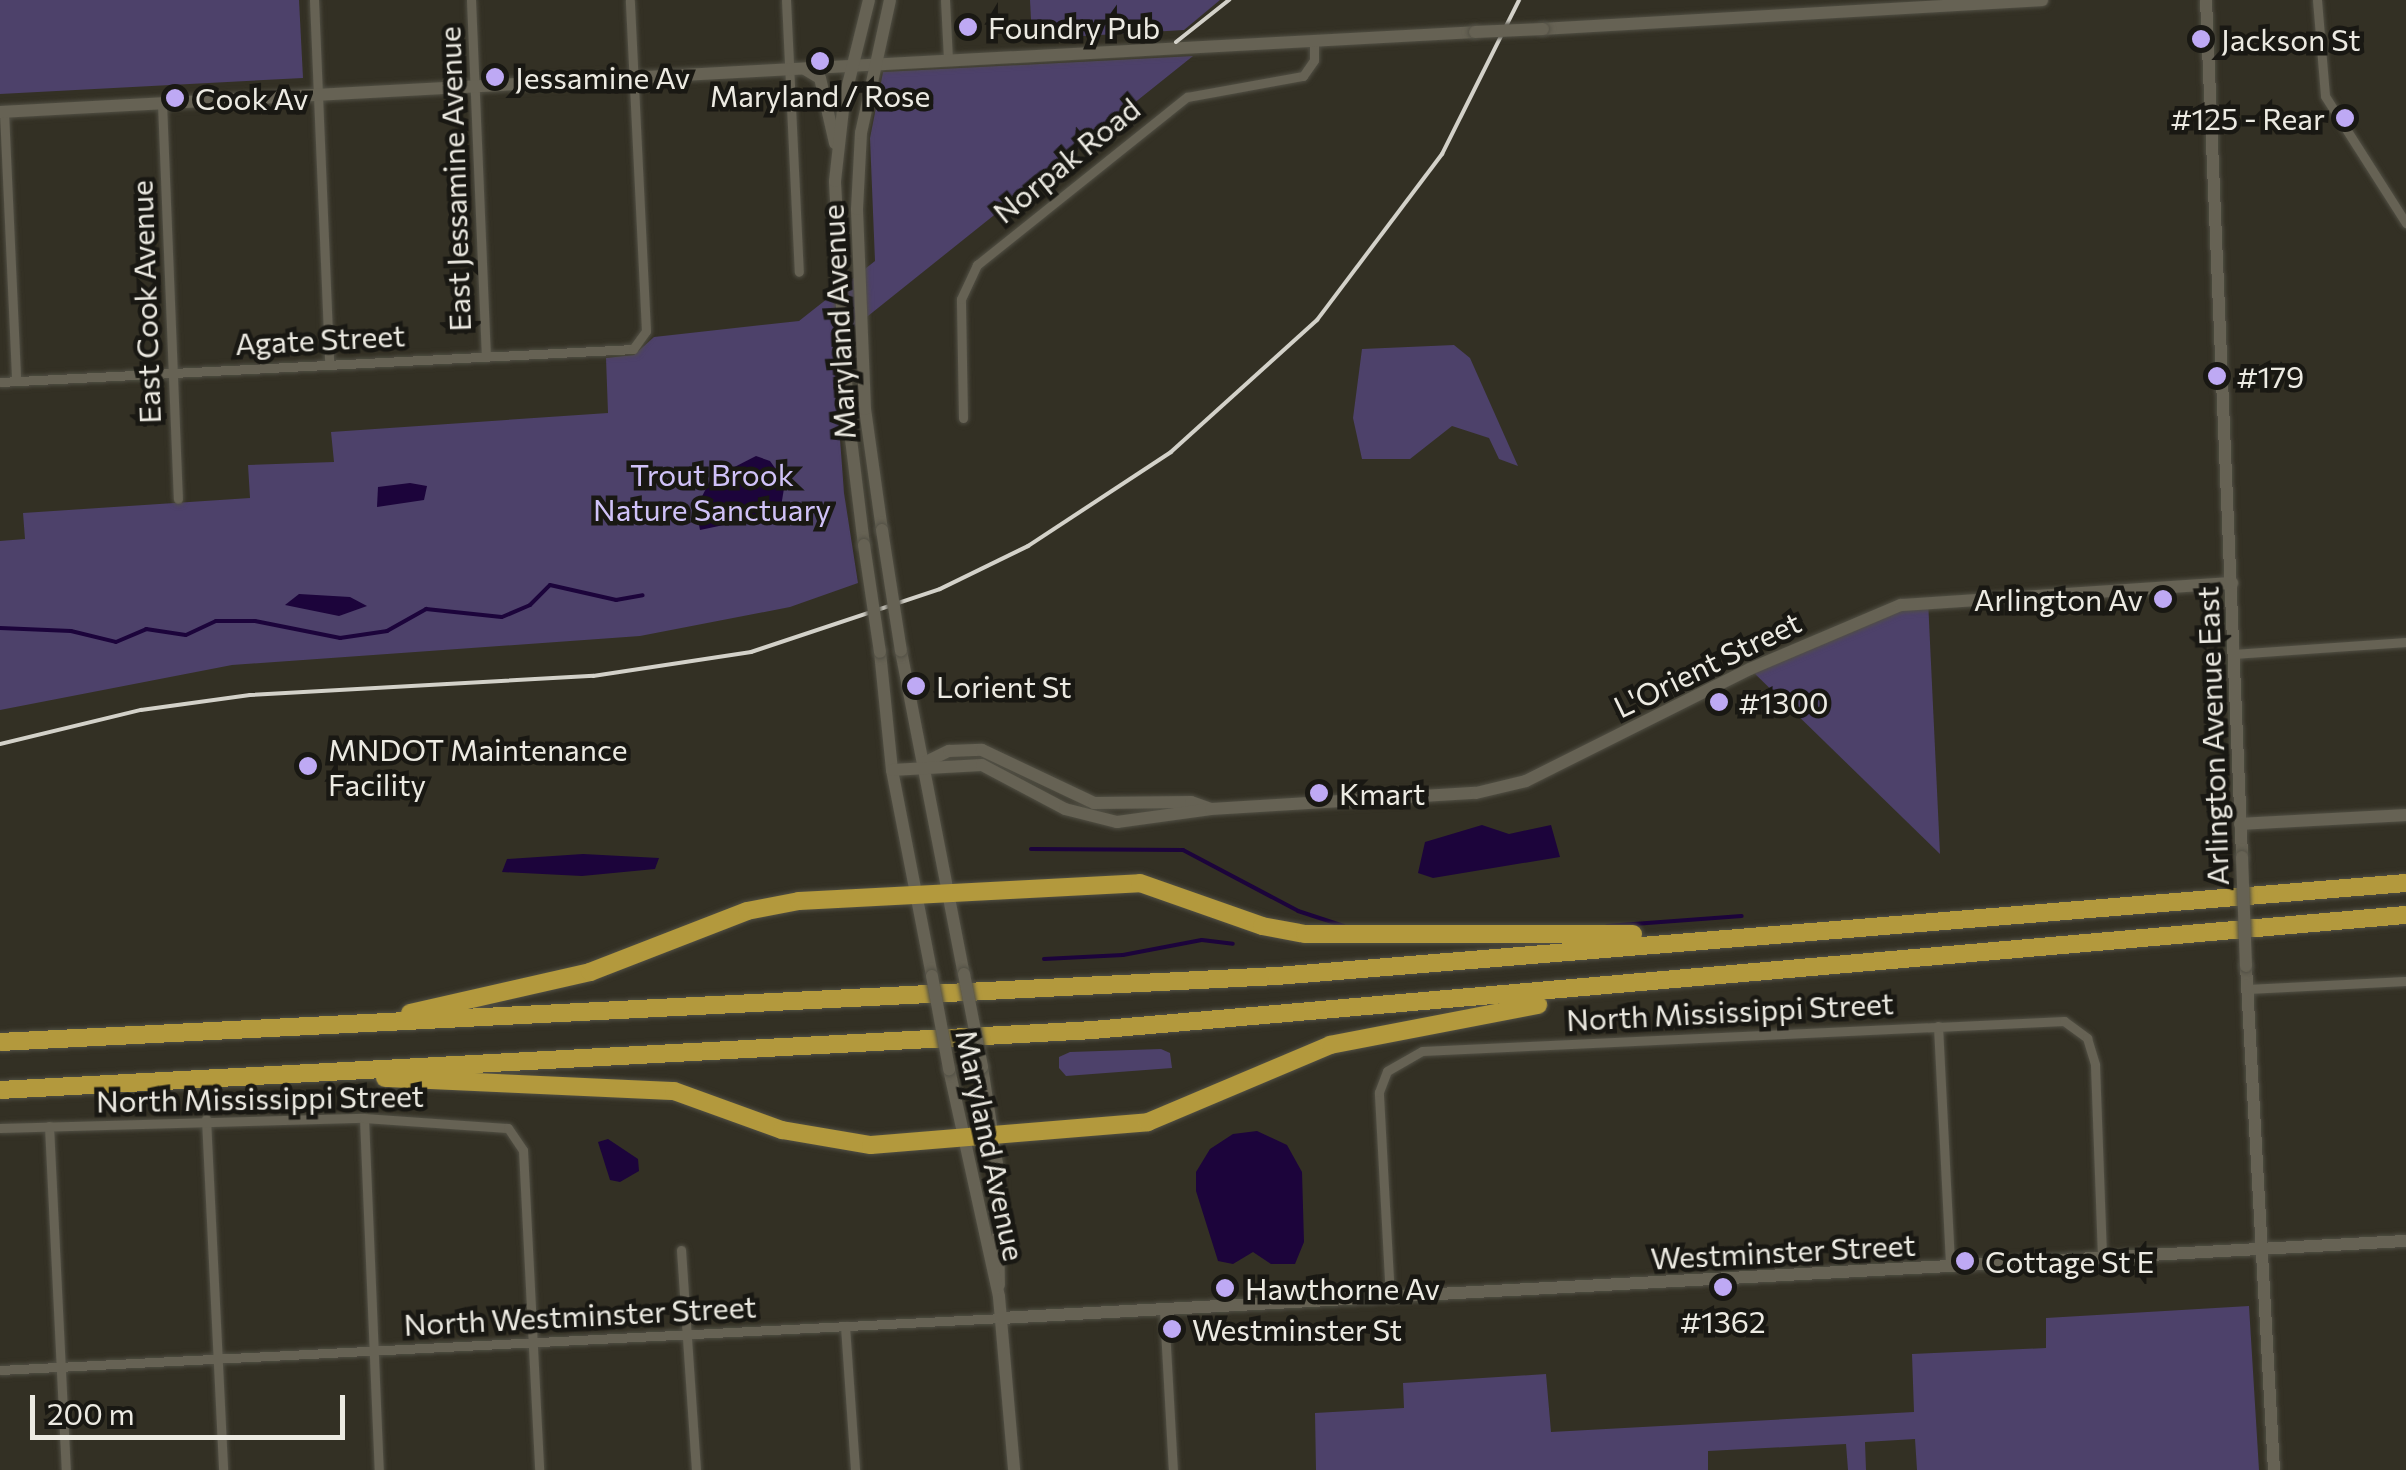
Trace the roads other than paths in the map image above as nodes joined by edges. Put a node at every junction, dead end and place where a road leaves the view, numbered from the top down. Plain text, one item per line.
1 (314, 0) edge
2 (471, 0) edge
3 (630, 0) edge
4 (786, 0) edge
5 (869, 0) edge
6 (890, 0) edge
7 (946, 0) edge
8 (2042, 0) edge
9 (2206, 0) edge
10 (2318, 0) edge
11 (1314, 40) junction
12 (948, 59) junction
13 (875, 63) junction
14 (852, 64) junction
15 (796, 68) junction
16 (634, 77) junction
17 (475, 86) junction
18 (318, 94) junction
19 (162, 103) junction
20 (2, 112) edge
21 (837, 150) junction
22 (2406, 223) edge
23 (799, 272) dead end
24 (486, 355) junction
25 (330, 364) junction
26 (172, 372) junction
27 (16, 381) junction
28 (0, 382) edge
29 (963, 418) dead end
30 (178, 499) dead end
31 (2232, 584) junction
32 (2406, 642) edge
33 (2234, 654) junction
34 (919, 765) junction
35 (892, 770) junction
36 (1210, 809) junction
37 (2406, 816) edge
38 (2240, 824) junction
39 (2406, 883) edge
40 (948, 893) junction
41 (916, 894) junction
42 (2406, 915) edge
43 (1688, 940) junction
44 (1692, 980) junction
45 (2406, 981) edge
46 (2247, 989) junction
47 (346, 1026) junction
48 (1938, 1026) junction
49 (0, 1042) edge
50 (278, 1074) junction
51 (0, 1090) edge
52 (364, 1118) junction
53 (206, 1119) junction
54 (49, 1126) junction
55 (0, 1128) edge
56 (994, 1133) junction
57 (962, 1135) junction
58 (2406, 1241) edge
59 (681, 1250) dead end
60 (2260, 1250) junction
61 (2102, 1258) junction
62 (1950, 1266) junction
63 (998, 1298) junction
64 (1390, 1298) junction
65 (1164, 1311) junction
66 (1001, 1318) junction
67 (845, 1326) junction
68 (687, 1334) junction
69 (530, 1342) junction
70 (372, 1352) junction
71 (216, 1359) junction
72 (59, 1367) junction
73 (0, 1370) edge
74 (66, 1470) edge
75 (223, 1470) edge
76 (379, 1470) edge
77 (539, 1470) edge
78 (696, 1470) edge
79 (855, 1470) edge
80 (1014, 1470) edge
81 (1173, 1470) edge
82 (2274, 1470) edge

1 - 18 street
2 - 17 street, East Jessamine Avenue
3 - 16 street
4 - 15 street
5 - 14 street, Maryland Avenue
6 - 13 street, Maryland Avenue
7 - 12 street
8 - 11 street, bridge
9 - 31 street, Arlington Avenue East
10 - 22 street
11 - 12 street
11 - 29 street, Norpak Road
12 - 13 street
13 - 14 street
13 - 34 street, Maryland Avenue, bridge
14 - 15 street
14 - 21 street, Maryland Avenue
15 - 16 street
15 - 21 street
15 - 23 street
16 - 17 street
16 - 24 street, Agate Street
17 - 18 street
17 - 24 street, East Jessamine Avenue
18 - 19 street
18 - 25 street
19 - 20 street
19 - 26 street, East Cook Avenue
20 - 27 street
21 - 35 street, Maryland Avenue, bridge
24 - 25 street, Agate Street
25 - 26 street, Agate Street
26 - 27 street, Agate Street
26 - 30 street, East Cook Avenue
27 - 28 street, Agate Street
31 - 33 street, Arlington Avenue East
31 - 36 street, L'Orient Street
32 - 33 street
33 - 38 street, Arlington Avenue East
34 - 35 street, L'Orient Street
34 - 36 street, L'Orient Street
34 - 36 street, L'Orient Street
34 - 40 street, Maryland Avenue
35 - 41 street, Maryland Avenue
37 - 38 street
38 - 46 street, Arlington Avenue East, bridge
39 - 43 highway
40 - 41 highway
40 - 43 highway
40 - 56 street, Maryland Avenue, bridge
41 - 47 highway
41 - 57 street, Maryland Avenue, bridge
42 - 44 highway
43 - 47 highway
44 - 50 highway
44 - 56 highway
45 - 46 street
46 - 60 street, Arlington Avenue East
47 - 49 highway
48 - 61 street, North Mississippi Street
48 - 62 street
48 - 64 street, North Mississippi Street
50 - 51 highway
50 - 57 highway
52 - 53 street, North Mississippi Street
52 - 69 street, North Mississippi Street
52 - 70 street
53 - 54 street, North Mississippi Street
53 - 71 street
54 - 55 street, North Mississippi Street
54 - 72 street
56 - 57 highway
56 - 63 street, Maryland Avenue
57 - 63 street, Maryland Avenue
58 - 60 street, Westminster Street
59 - 68 street
60 - 61 street, Westminster Street
60 - 82 street, Arlington Avenue East
61 - 62 street, Westminster Street
62 - 64 street, Westminster Street
63 - 66 street
64 - 65 street, Westminster Street
65 - 66 street, North Westminster Street
65 - 81 street
66 - 67 street, North Westminster Street
66 - 80 street
67 - 68 street, North Westminster Street
67 - 79 street
68 - 69 street, North Westminster Street
68 - 78 street
69 - 70 street, North Westminster Street
69 - 77 street
70 - 71 street, North Westminster Street
70 - 76 street
71 - 72 street, North Westminster Street
71 - 75 street
72 - 73 street, North Westminster Street
72 - 74 street

